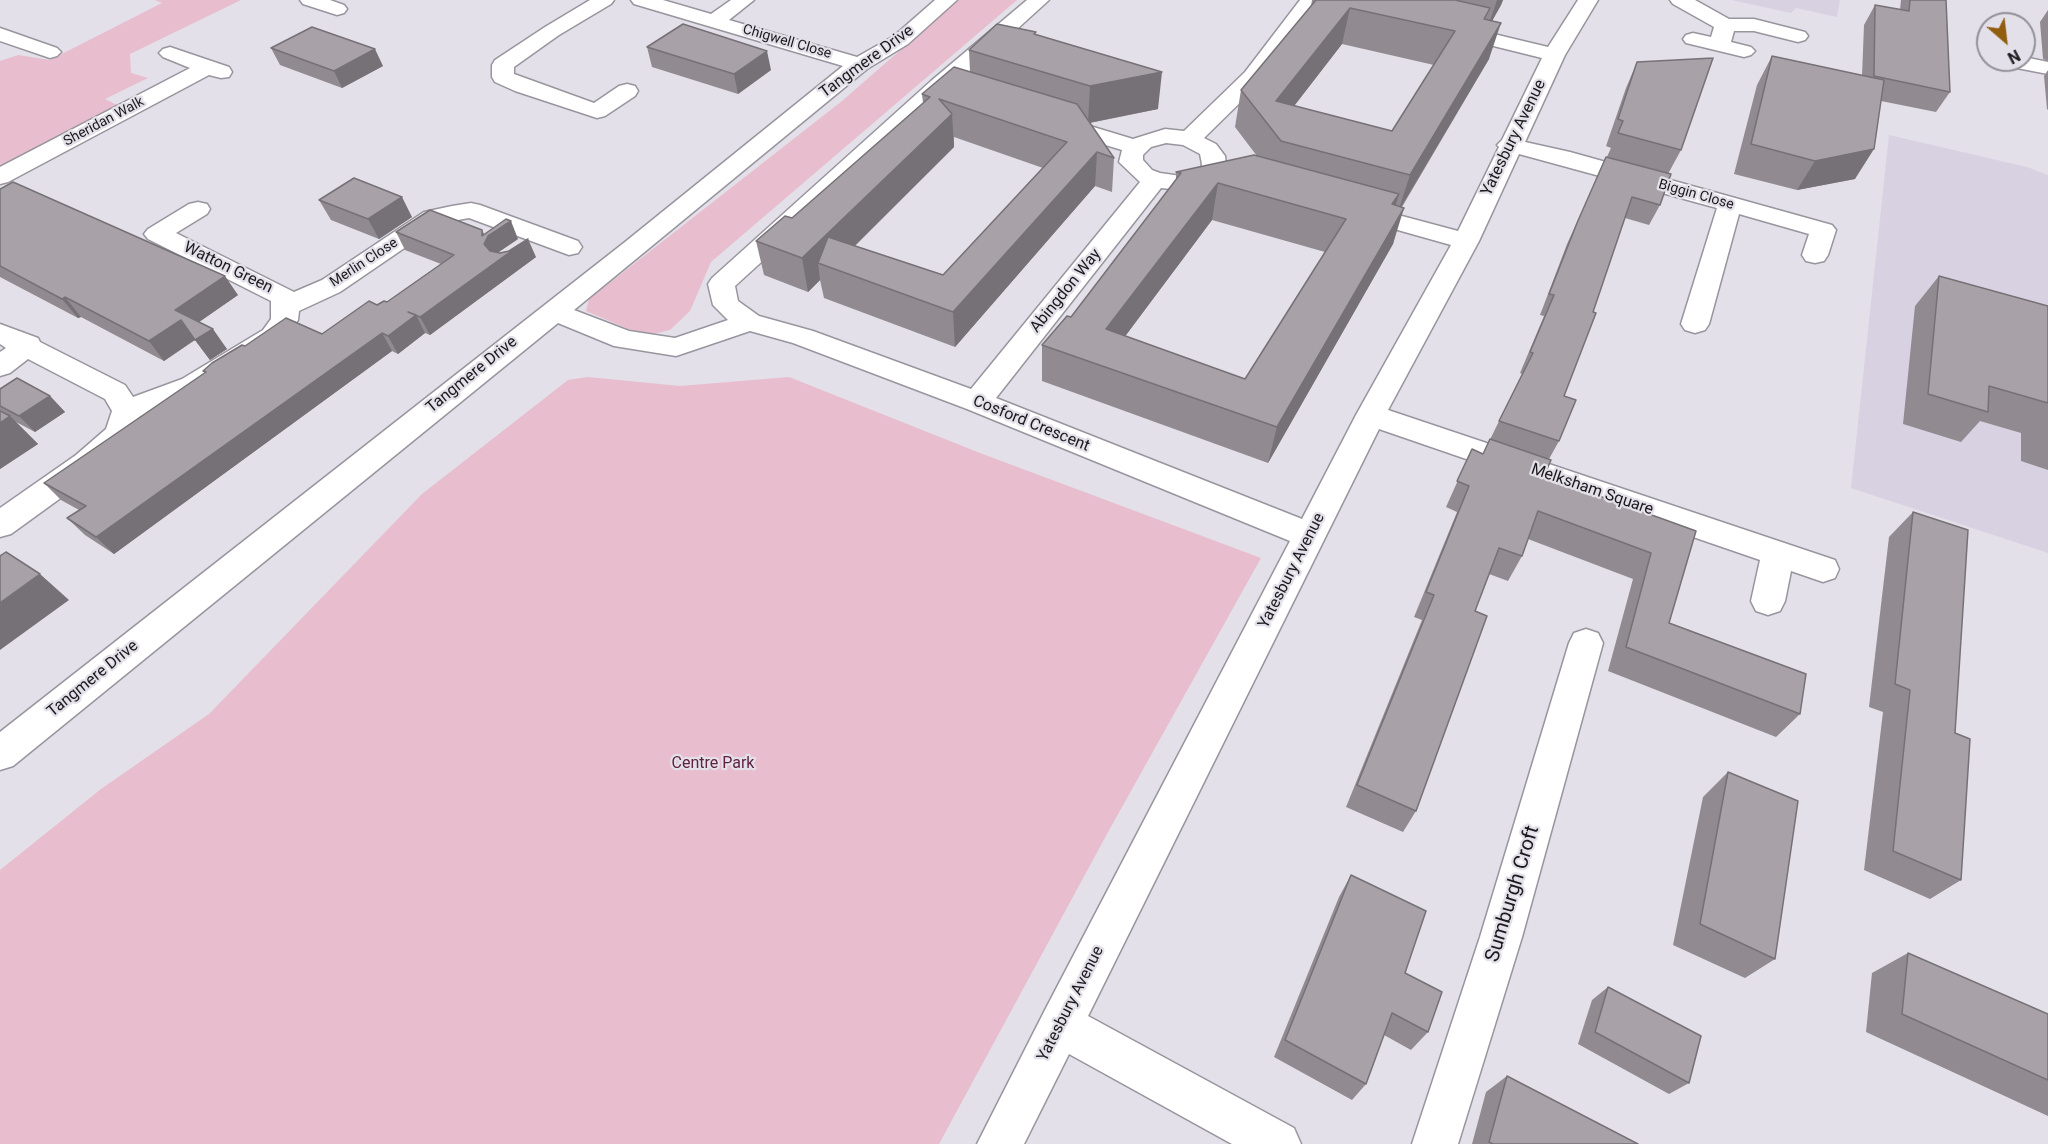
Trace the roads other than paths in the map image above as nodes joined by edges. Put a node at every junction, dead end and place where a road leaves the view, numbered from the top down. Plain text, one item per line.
1 (310, 0) edge
2 (604, 0) edge
3 (641, 0) edge
4 (744, 0) edge
5 (947, 0) edge
6 (1039, 0) edge
7 (1310, 0) edge
8 (1588, 0) edge
9 (1680, 0) edge
10 (337, 9) dead end
11 (1805, 16) dead end
12 (714, 21) junction
13 (1429, 25) edge
14 (0, 34) edge
15 (1722, 35) junction
16 (1693, 39) dead end
17 (27, 44) junction
18 (1744, 51) dead end
19 (50, 52) dead end
20 (170, 53) dead end
21 (0, 55) edge
22 (1554, 55) junction
23 (859, 64) junction
24 (627, 91) dead end
25 (1037, 117) edge
26 (1189, 139) junction
27 (1509, 145) junction
28 (1136, 147) junction
29 (0, 177) edge
30 (1155, 180) junction
31 (1333, 204) edge
32 (1730, 204) junction
33 (198, 210) dead end
34 (542, 237) junction
35 (1466, 241) junction
36 (568, 247) dead end
37 (516, 255) edge
38 (1815, 255) dead end
39 (286, 306) junction
40 (553, 311) junction
41 (749, 322) junction
42 (1695, 324) dead end
43 (0, 333) edge
44 (27, 345) junction
45 (0, 366) edge
46 (976, 402) junction
47 (127, 411) junction
48 (1371, 415) junction
49 (0, 525) edge
50 (1310, 536) junction
51 (1778, 554) junction
52 (1823, 569) dead end
53 (1768, 601) dead end
54 (1586, 643) dead end
55 (0, 754) edge
56 (1060, 1025) junction
57 (1000, 1144) edge
58 (1278, 1144) edge
59 (1435, 1144) edge

1 - 10 street
2 - 24 street
3 - 12 street, Chigwell Close
4 - 12 street, Chigwell Close
5 - 23 street, Tangmere Drive
6 - 41 street, Cosford Crescent
7 - 26 street
8 - 22 street, Yatesbury Avenue
9 - 15 street
11 - 15 street
12 - 23 street, Chigwell Close
13 - 22 street
14 - 17 street
15 - 16 street
15 - 18 street
17 - 19 street
17 - 21 street
20 - 29 street, Sheridan Walk
22 - 27 street, Yatesbury Avenue
23 - 40 street, Tangmere Drive
25 - 28 street
26 - 28 street
26 - 30 street
27 - 32 street, Biggin Close
27 - 35 street, Yatesbury Avenue
28 - 30 street
30 - 46 street, Abingdon Way
31 - 35 street
32 - 38 street, Biggin Close
32 - 42 street
33 - 39 street, Watton Green
34 - 36 street, Merlin Close
34 - 37 street
34 - 39 street, Merlin Close
35 - 48 street, Yatesbury Avenue
39 - 47 street, Watton Green
40 - 41 street
40 - 55 street, Tangmere Drive
41 - 46 street, Cosford Crescent
43 - 44 street
44 - 45 street
44 - 47 street
46 - 50 street, Cosford Crescent
47 - 49 street
48 - 50 street, Yatesbury Avenue
48 - 51 street, Melksham Square
50 - 56 street, Yatesbury Avenue
51 - 52 street, Melksham Square
51 - 53 street
54 - 59 street, Sumburgh Croft
56 - 57 street, Yatesbury Avenue
56 - 58 street

